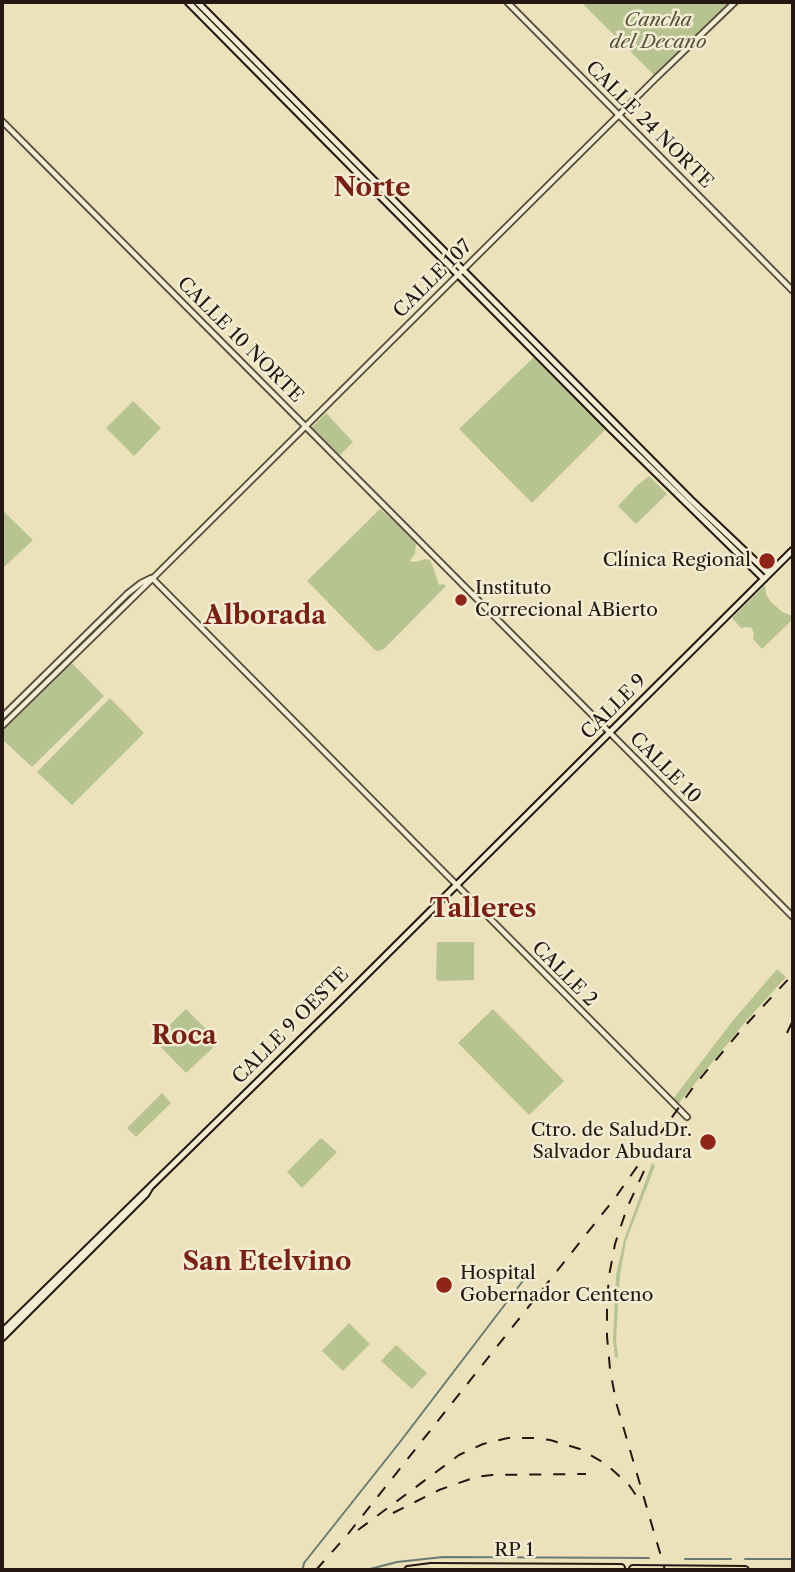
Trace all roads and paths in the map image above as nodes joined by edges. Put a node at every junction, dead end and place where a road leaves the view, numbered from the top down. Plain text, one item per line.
1 (188, 2) edge
2 (197, 2) edge
3 (507, 2) edge
4 (735, 2) edge
5 (619, 114) junction
6 (2, 121) edge
7 (460, 272) junction
8 (793, 290) edge
9 (305, 426) junction
10 (793, 550) edge
11 (767, 577) junction
12 (152, 578) junction
13 (457, 580) joint
14 (2, 716) edge
15 (2, 726) edge
16 (610, 733) junction
17 (456, 885) junction
18 (793, 917) edge
19 (687, 1117) dead end
20 (2, 1335) edge
21 (620, 1569) edge
22 (408, 1570) edge
23 (634, 1570) edge
24 (745, 1570) edge

1 - 7 main road
2 - 7 main road
3 - 5 street, CALLE 24 NORTE
4 - 5 street, CALLE 107
5 - 7 street, CALLE 107
5 - 8 street, CALLE 24 NORTE
6 - 9 street, CALLE 10 NORTE
7 - 9 street, CALLE 107
7 - 11 main road
9 - 12 street, CALLE 107
9 - 13 street, CALLE 10 NORTE
10 - 11 main road, CALLE 9
11 - 16 main road, CALLE 9
12 - 14 street
12 - 15 street
12 - 17 street, CALLE 2
13 - 16 street, CALLE 10
16 - 17 main road, CALLE 9
16 - 18 street, CALLE 10
17 - 19 street, CALLE 2
17 - 20 main road, CALLE 9 OESTE
21 - 22 main road, RP 1
21 - 23 main road, RP 1
23 - 24 main road

